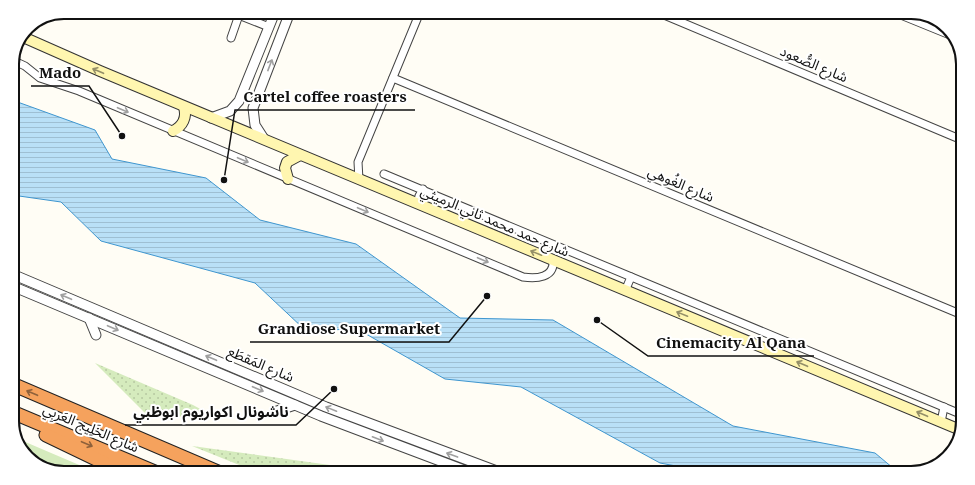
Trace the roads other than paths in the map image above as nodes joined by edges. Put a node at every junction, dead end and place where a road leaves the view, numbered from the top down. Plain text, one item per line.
1 (238, 19) edge
2 (249, 19) edge
3 (272, 19) edge
4 (287, 19) edge
5 (417, 19) edge
6 (674, 19) edge
7 (913, 19) edge
8 (269, 27) junction
9 (942, 31) edge
10 (231, 38) dead end
11 (27, 39) edge
12 (19, 63) edge
13 (393, 78) junction
14 (184, 106) junction
15 (211, 118) junction
16 (173, 131) junction
17 (956, 137) edge
18 (264, 140) junction
19 (300, 155) junction
20 (358, 162) junction
21 (344, 173) junction
22 (384, 174) dead end
23 (288, 179) junction
24 (359, 180) junction
25 (420, 188) junction
26 (414, 203) junction
27 (553, 260) junction
28 (628, 275) junction
29 (19, 277) edge
30 (19, 289) edge
31 (622, 290) junction
32 (89, 306) junction
33 (956, 312) edge
34 (87, 317) junction
35 (96, 336) dead end
36 (19, 387) edge
37 (295, 405) junction
38 (944, 407) junction
39 (274, 412) dead end
40 (956, 412) edge
41 (19, 415) edge
42 (19, 416) edge
43 (941, 422) junction
44 (955, 428) edge
45 (111, 466) edge
46 (140, 466) edge
47 (204, 466) edge
48 (453, 466) edge
49 (474, 466) edge

1 - 10 street
2 - 8 street
3 - 8 street
18 -> 4 street
5 - 13 street
6 - 17 street, شارع الصُّعود
7 - 9 street
8 - 15 street
14 -> 11 main road, شارع حمد محمد ثاني الرميثي
12 -> 16 street
13 - 20 street
13 - 33 street, شارع الغُوهي
14 - 15 main road, شارع حمد محمد ثاني الرميثي
14 - 16 main road
15 - 18 main road, شارع حمد محمد ثاني الرميثي
16 -> 23 street
18 - 19 main road, شارع حمد محمد ثاني الرميثي
19 - 21 main road, شارع حمد محمد ثاني الرميثي
19 - 23 main road
20 - 21 street
20 - 24 street
21 - 24 main road, شارع حمد محمد ثاني الرميثي
22 - 25 street
23 -> 27 street
24 - 26 main road, شارع حمد محمد ثاني الرميثي
25 - 26 street
25 - 28 street
27 -> 26 main road, شارع حمد محمد ثاني الرميثي
27 - 31 main road, شارع حمد محمد ثاني الرميثي
28 - 31 street
28 - 38 street
32 -> 29 street, شارع المَقطَع
30 - 34 street, شارع المَقطَع
43 -> 31 main road, شارع حمد محمد ثاني الرميثي
32 - 34 street
49 -> 32 street, شارع المَقطَع
34 - 35 street
34 -> 37 street, شارع المَقطَع
47 -> 36 highway, شارع الخَلِيج العَربِي
37 - 39 street
37 -> 48 street, شارع المَقطَع
38 - 40 street
38 - 43 street
41 -> 46 highway, شارع الخَلِيج العَربِي
42 - 45 highway
43 - 44 main road, شارع حمد محمد ثاني الرميثي

